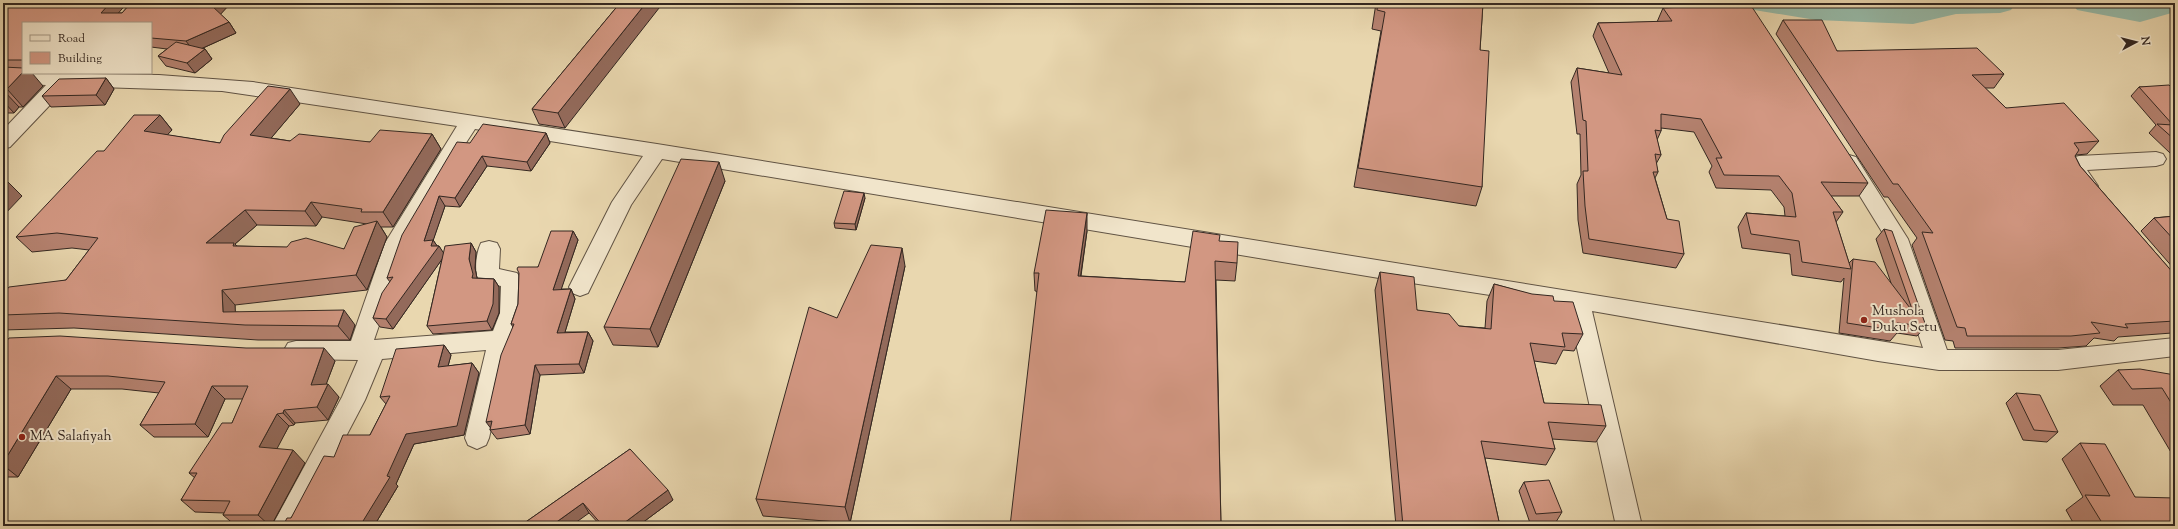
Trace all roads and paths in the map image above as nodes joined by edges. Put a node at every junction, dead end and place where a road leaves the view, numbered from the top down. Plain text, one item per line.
1 (3, 77) edge
2 (66, 77) edge
3 (470, 122) junction
4 (3, 142) edge
5 (1841, 149) edge
6 (657, 151) junction
7 (2156, 158) dead end
8 (2103, 204) edge
9 (489, 249) dead end
10 (580, 287) dead end
11 (1578, 300) junction
12 (502, 340) junction
13 (2175, 347) edge
14 (274, 350) edge
15 (367, 350) junction
16 (1939, 360) junction
17 (477, 438) dead end
18 (285, 526) edge
19 (1629, 526) edge

1 - 2 street
2 - 3 street
2 - 4 street
3 - 6 street
3 - 15 street
5 - 16 street
6 - 10 street
6 - 11 street
7 - 8 street
9 - 12 street
11 - 16 street
11 - 19 street
12 - 15 street
12 - 17 street
13 - 16 street
14 - 15 street
15 - 18 street

